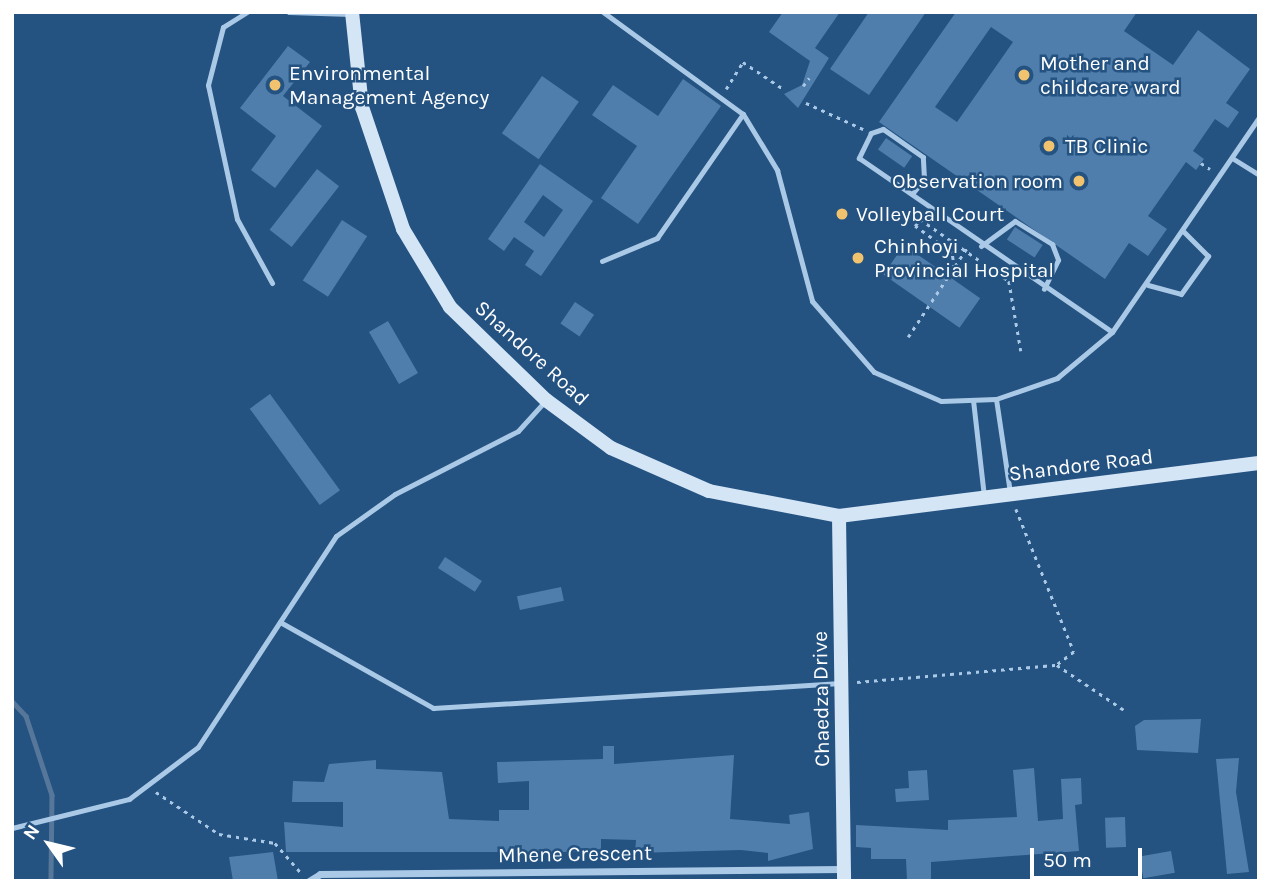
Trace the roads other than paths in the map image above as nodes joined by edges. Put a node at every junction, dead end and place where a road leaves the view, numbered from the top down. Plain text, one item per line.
1 (247, 12) edge
2 (289, 12) edge
3 (603, 12) edge
4 (352, 13) edge
5 (743, 114) junction
6 (1259, 117) edge
7 (1232, 158) junction
8 (1259, 175) edge
9 (912, 194) junction
10 (1183, 231) junction
11 (981, 246) junction
12 (602, 261) dead end
13 (272, 283) dead end
14 (1149, 285) junction
15 (1044, 289) junction
16 (1112, 332) junction
17 (996, 399) junction
18 (546, 400) junction
19 (973, 400) junction
20 (1259, 463) edge
21 (1010, 495) junction
22 (984, 499) junction
23 (839, 516) junction
24 (280, 622) junction
25 (843, 682) junction
26 (12, 828) edge
27 (844, 875) edge
28 (308, 881) edge

1 - 13 lane
2 - 4 lane
3 - 5 lane
4 - 18 street, Shandore Road
5 - 12 lane
5 - 19 lane
6 - 7 lane
7 - 8 lane
7 - 10 lane
9 - 9 lane
9 - 11 lane
10 - 14 lane
10 - 14 lane
11 - 15 lane
11 - 15 lane
14 - 16 lane
15 - 16 lane
16 - 17 lane
17 - 19 lane
17 - 21 lane
18 - 23 street, Shandore Road
18 - 24 lane
19 - 22 lane
20 - 21 street, Shandore Road
21 - 22 street, Shandore Road
22 - 23 street, Shandore Road
23 - 25 street, Chaedza Drive
24 - 25 lane
24 - 26 lane
25 - 27 street, Chaedza Drive
27 - 28 street, Mhene Crescent

